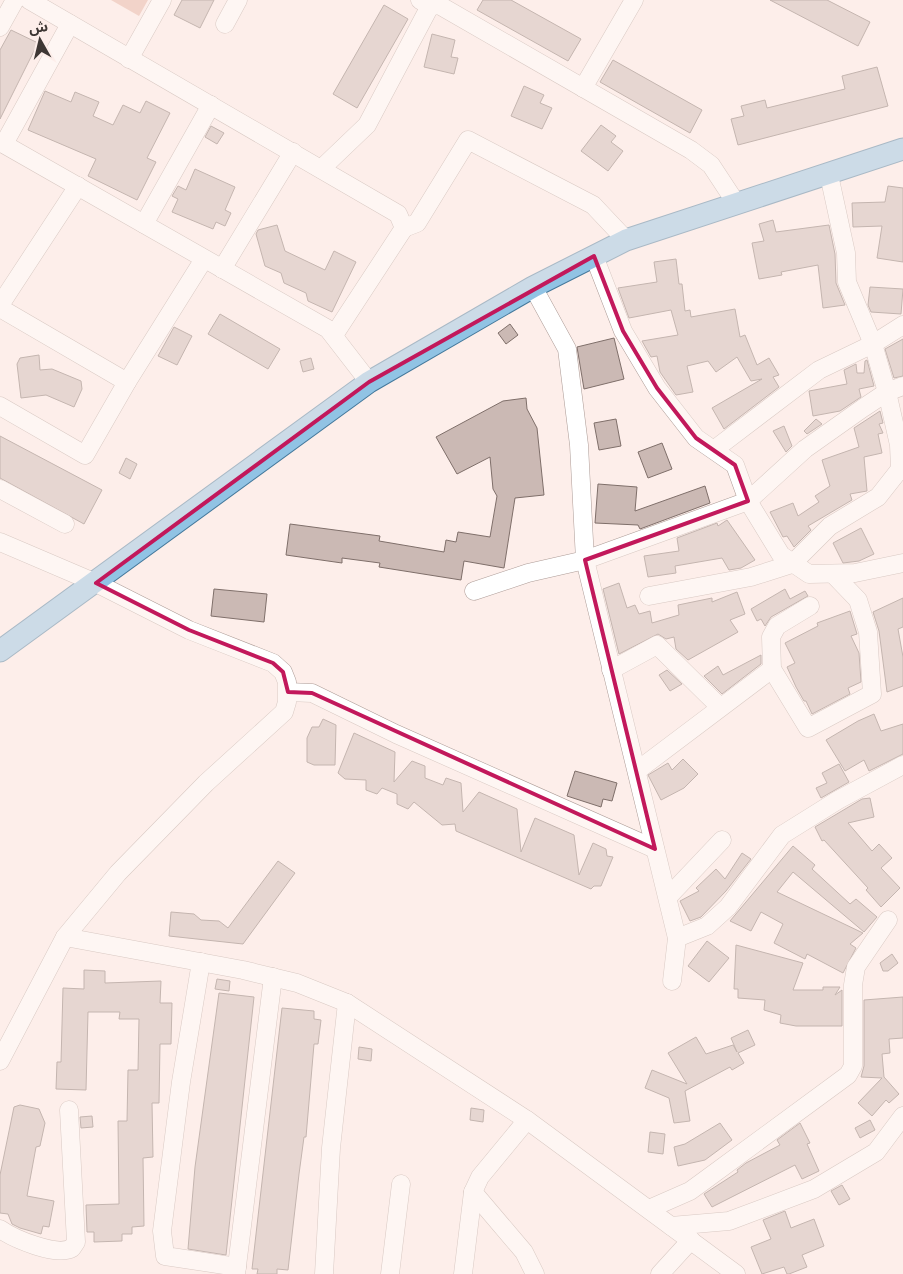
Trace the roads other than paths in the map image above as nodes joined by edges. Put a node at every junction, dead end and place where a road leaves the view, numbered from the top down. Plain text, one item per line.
1 (15, 0) edge
2 (29, 0) edge
3 (162, 0) edge
4 (238, 0) edge
5 (634, 0) edge
6 (433, 3) edge
7 (70, 24) junction
8 (225, 24) dead end
9 (0, 27) edge
10 (129, 59) junction
11 (583, 88) junction
12 (211, 106) junction
13 (2, 143) edge
14 (903, 149) edge
15 (293, 152) junction
16 (321, 169) junction
17 (830, 175) junction
18 (78, 186) junction
19 (736, 202) junction
20 (144, 224) junction
21 (404, 228) junction
22 (626, 240) junction
23 (594, 256) junction
24 (204, 259) junction
25 (222, 268) junction
26 (533, 286) junction
27 (0, 306) edge
28 (903, 325) edge
29 (334, 335) junction
30 (873, 344) junction
31 (127, 382) junction
32 (369, 382) junction
33 (895, 389) edge
34 (0, 406) edge
35 (715, 449) junction
36 (0, 489) edge
37 (748, 501) junction
38 (65, 524) dead end
39 (0, 542) edge
40 (585, 560) junction
41 (903, 563) edge
42 (792, 564) junction
43 (833, 574) junction
44 (96, 583) junction
45 (474, 590) dead end
46 (649, 596) dead end
47 (810, 606) dead end
48 (0, 651) edge
49 (772, 669) junction
50 (611, 670) junction
51 (288, 692) junction
52 (720, 707) junction
53 (903, 765) edge
54 (638, 770) junction
55 (722, 840) dead end
56 (654, 849) junction
57 (668, 897) junction
58 (888, 920) dead end
59 (65, 936) junction
60 (677, 938) junction
61 (201, 962) junction
62 (273, 977) junction
63 (672, 980) dead end
64 (347, 1004) junction
65 (0, 1061) edge
66 (69, 1110) dead end
67 (903, 1116) edge
68 (527, 1120) junction
69 (401, 1184) dead end
70 (473, 1192) junction
71 (649, 1209) junction
72 (671, 1226) junction
73 (0, 1229) edge
74 (691, 1240) junction
75 (237, 1270) edge
76 (324, 1274) edge
77 (390, 1274) edge
78 (463, 1274) edge
79 (535, 1274) edge
80 (660, 1274) edge
81 (736, 1274) edge

1 - 9 street
2 - 7 street
3 - 10 street
4 - 8 street
5 - 11 street
6 - 11 street
6 - 16 street
7 - 10 street
7 - 13 street
10 - 12 street
11 - 19 street
12 - 15 street
12 - 20 street
13 - 18 street
14 - 17 main road
15 - 16 street
15 - 25 street
16 - 21 street
17 - 19 main road
17 - 30 street
18 - 20 street
18 - 27 street
19 - 22 main road
20 - 24 street
21 - 22 street
21 - 29 street
22 - 23 main road
23 - 26 main road
23 - 35 street
24 - 25 street
24 - 31 street
25 - 29 street
26 - 32 main road
26 - 40 street
27 - 31 street
28 - 30 street
29 - 32 street
30 - 33 street
30 - 35 street
31 - 34 street
32 - 44 main road
33 - 37 street
33 - 42 street
35 - 37 street
36 - 38 street
37 - 40 street
37 - 42 street
39 - 44 street
40 - 45 street
40 - 50 street
41 - 43 street
42 - 43 street
42 - 46 street
43 - 49 street
44 - 48 main road
44 - 51 street
47 - 49 street
49 - 52 street
50 - 52 street
50 - 54 street
51 - 56 street
51 - 59 street
52 - 54 street
53 - 60 street
54 - 56 street
55 - 57 street
56 - 57 street
57 - 60 street
58 - 71 street
59 - 61 street
59 - 65 street
60 - 63 street
61 - 62 street
61 - 75 street
62 - 64 street
62 - 75 street
64 - 68 street
64 - 76 street
66 - 73 street
67 - 72 street
68 - 70 street
68 - 71 street
69 - 77 street
70 - 78 street
70 - 79 street
71 - 72 street
72 - 74 street
74 - 80 street
74 - 81 street

